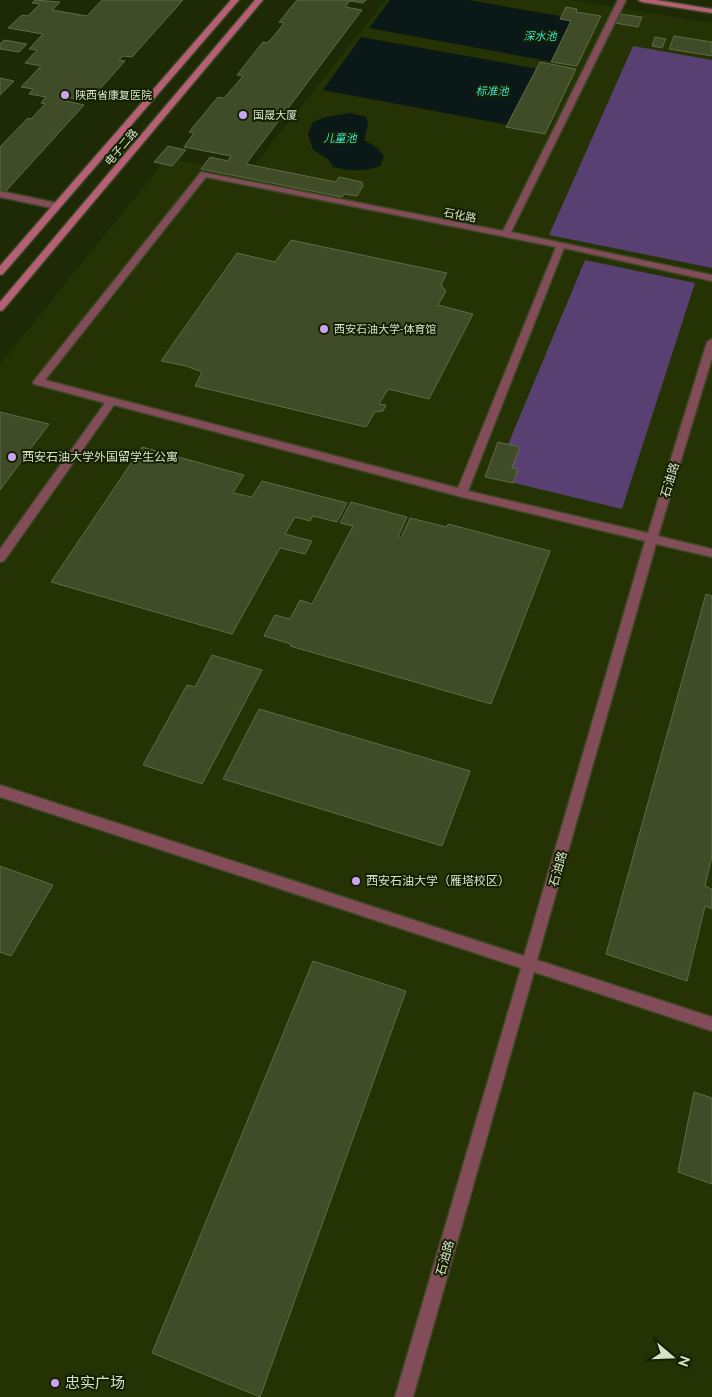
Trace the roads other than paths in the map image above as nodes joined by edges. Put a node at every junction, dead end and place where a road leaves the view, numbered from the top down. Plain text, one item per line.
1 (235, 0) edge
2 (258, 0) edge
3 (622, 0) edge
4 (642, 0) edge
5 (712, 11) edge
6 (0, 194) edge
7 (57, 206) junction
8 (505, 235) junction
9 (562, 245) junction
10 (0, 272) edge
11 (712, 278) edge
12 (0, 308) edge
13 (712, 342) edge
14 (112, 400) junction
15 (462, 493) junction
16 (652, 538) junction
17 (712, 553) edge
18 (0, 558) edge
19 (0, 791) edge
20 (530, 966) junction
21 (712, 1024) edge
22 (404, 1397) edge

1 - 7 main road, 电子二路
2 - 12 main road, 电子二路
3 - 8 street
4 - 5 main road
6 - 7 street
7 - 10 main road, 电子二路
8 - 9 street, 石化路
8 - 14 street, 石化路
9 - 11 street, 石化路
9 - 15 street
13 - 16 street, 石油路
14 - 15 street
14 - 18 street
15 - 16 street
16 - 17 street
16 - 20 street, 石油路
19 - 20 street
20 - 21 street
20 - 22 street, 石油路

